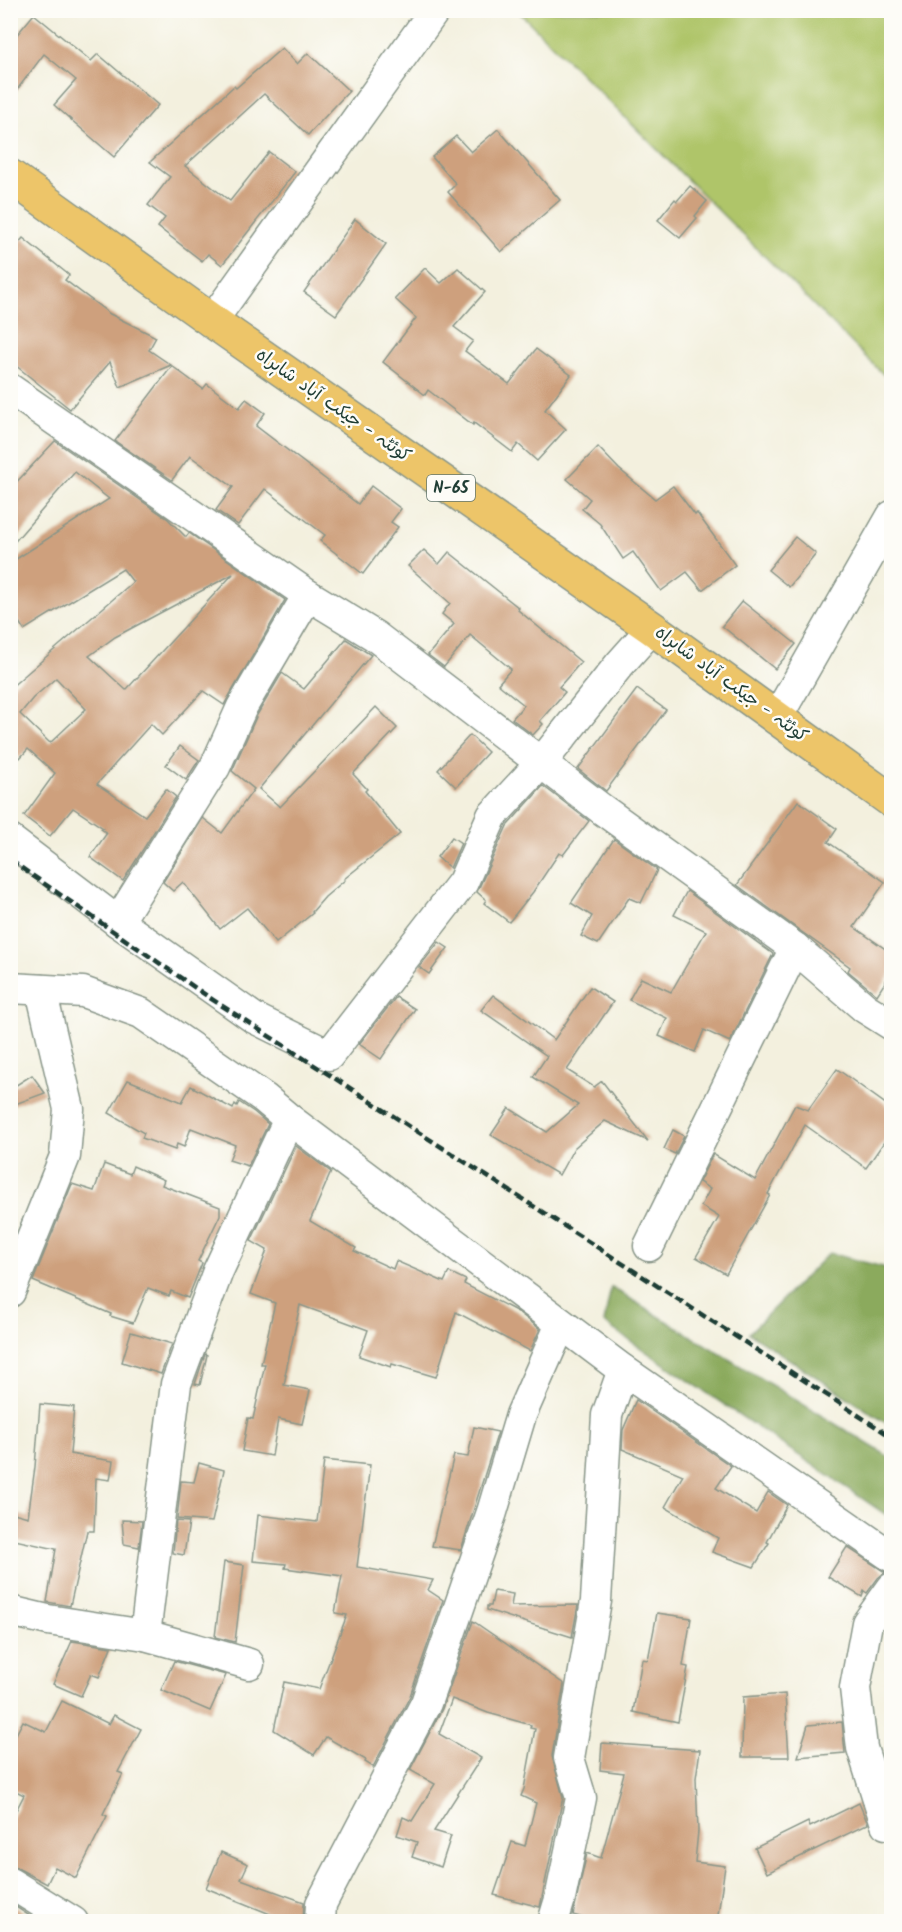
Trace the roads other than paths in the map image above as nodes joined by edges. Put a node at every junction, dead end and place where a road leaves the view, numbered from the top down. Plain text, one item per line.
1 (435, 10) edge
2 (10, 176) edge
3 (212, 321) junction
4 (10, 389) edge
5 (891, 516) edge
6 (308, 596) junction
7 (652, 628) junction
8 (776, 719) junction
9 (541, 763) junction
10 (891, 801) edge
11 (10, 840) edge
12 (118, 922) junction
13 (795, 948) junction
14 (10, 988) edge
15 (41, 990) junction
16 (891, 1025) edge
17 (289, 1119) junction
18 (649, 1246) dead end
19 (10, 1292) edge
20 (561, 1324) junction
21 (622, 1370) junction
22 (891, 1557) edge
23 (891, 1588) edge
24 (10, 1611) edge
25 (145, 1635) junction
26 (249, 1664) dead end
27 (886, 1824) dead end
28 (10, 1883) edge
29 (73, 1922) edge
30 (320, 1922) edge
31 (553, 1922) edge

1 - 3 street
2 - 3 highway, کوئٹہ - جیکب آباد شاہراہ / N-65
3 - 7 highway, کوئٹہ - جیکب آباد شاہراہ / N-65
4 - 6 street
5 - 8 street
6 - 9 street
6 - 12 street
7 - 8 highway, کوئٹہ - جیکب آباد شاہراہ / N-65
7 - 9 street
8 - 10 highway, کوئٹہ - جیکب آباد شاہراہ / N-65
9 - 12 street
9 - 13 street
11 - 12 street
13 - 16 street
13 - 18 street
14 - 15 street
15 - 17 street
15 - 19 street
17 - 20 street
17 - 25 street
20 - 21 street
20 - 30 street
21 - 22 street
21 - 31 street
23 - 27 street
24 - 25 street
25 - 26 street
28 - 29 street

